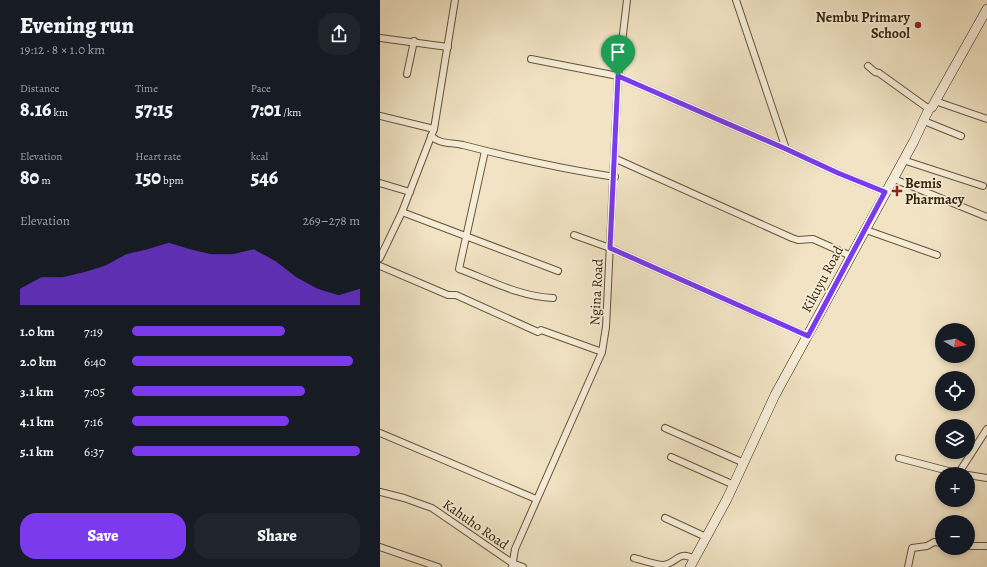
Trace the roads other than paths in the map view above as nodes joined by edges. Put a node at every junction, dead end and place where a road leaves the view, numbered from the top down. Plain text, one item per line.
1 (455, 0) edge
2 (627, 0) edge
3 (736, 0) edge
4 (987, 9) edge
5 (983, 22) edge
6 (380, 38) edge
7 (414, 41) junction
8 (448, 47) junction
9 (530, 59) dead end
10 (868, 66) dead end
11 (407, 74) dead end
12 (618, 76) junction
13 (935, 101) junction
14 (929, 109) junction
15 (380, 116) edge
16 (987, 119) edge
17 (924, 121) junction
18 (434, 129) junction
19 (432, 136) junction
20 (961, 136) dead end
21 (786, 149) junction
22 (485, 151) junction
23 (616, 159) junction
24 (903, 160) junction
25 (614, 177) junction
26 (894, 179) junction
27 (380, 183) edge
28 (983, 186) dead end
29 (410, 192) junction
30 (885, 192) junction
31 (402, 212) junction
32 (987, 217) edge
33 (866, 230) junction
34 (574, 235) dead end
35 (467, 236) junction
36 (610, 248) junction
37 (937, 255) dead end
38 (851, 256) junction
39 (380, 258) edge
40 (380, 266) edge
41 (558, 271) dead end
42 (554, 298) dead end
43 (808, 336) junction
44 (602, 352) junction
45 (665, 428) dead end
46 (987, 429) edge
47 (380, 433) edge
48 (671, 457) dead end
49 (899, 458) dead end
50 (744, 463) junction
51 (963, 467) edge
52 (935, 468) edge
53 (975, 476) edge
54 (987, 478) edge
55 (734, 485) junction
56 (380, 492) edge
57 (536, 498) junction
58 (665, 518) dead end
59 (706, 537) junction
60 (935, 542) edge
61 (975, 546) edge
62 (987, 546) edge
63 (380, 547) edge
64 (634, 558) dead end
65 (692, 563) edge
66 (512, 565) edge
67 (438, 567) edge
68 (523, 567) edge
69 (908, 567) edge

1 - 8 street
2 - 12 street, Ngina Road
3 - 21 street
4 - 5 main road, Kikuyu Road
5 - 13 main road, Kikuyu Road
6 - 7 street
7 - 8 street
7 - 11 street
8 - 18 street
9 - 12 street
10 - 14 street
12 - 21 street
12 - 23 street, Ngina Road
13 - 14 main road, Kikuyu Road
13 - 16 street
14 - 17 main road, Kikuyu Road
15 - 18 street
17 - 20 street
17 - 24 main road, Kikuyu Road
18 - 19 street
19 - 22 street
19 - 29 street
21 - 30 street
22 - 25 street
22 - 35 street
23 - 25 street, Ngina Road
23 - 38 street
24 - 26 main road, Kikuyu Road
24 - 28 street
25 - 36 street, Ngina Road
26 - 30 main road, Kikuyu Road
26 - 32 street
27 - 29 street
29 - 31 street
30 - 33 main road, Kikuyu Road
31 - 35 street
31 - 39 street
33 - 37 street
33 - 38 main road, Kikuyu Road
34 - 36 street
35 - 41 street
35 - 42 street
36 - 43 street
36 - 44 street, Ngina Road
38 - 43 main road, Kikuyu Road
40 - 44 street
43 - 50 main road, Kikuyu Road
44 - 57 street, Ngina Road
45 - 50 street
46 - 51 street
47 - 57 street
48 - 55 street
49 - 52 street
50 - 55 main road, Kikuyu Road
53 - 54 street
55 - 59 main road, Kikuyu Road
56 - 66 street, Kahuho Road
57 - 66 street, Ngina Road
58 - 59 street
59 - 65 main road, Kikuyu Road
60 - 69 street
61 - 62 street
63 - 67 street
64 - 65 street
66 - 68 street, Kahuho Road

